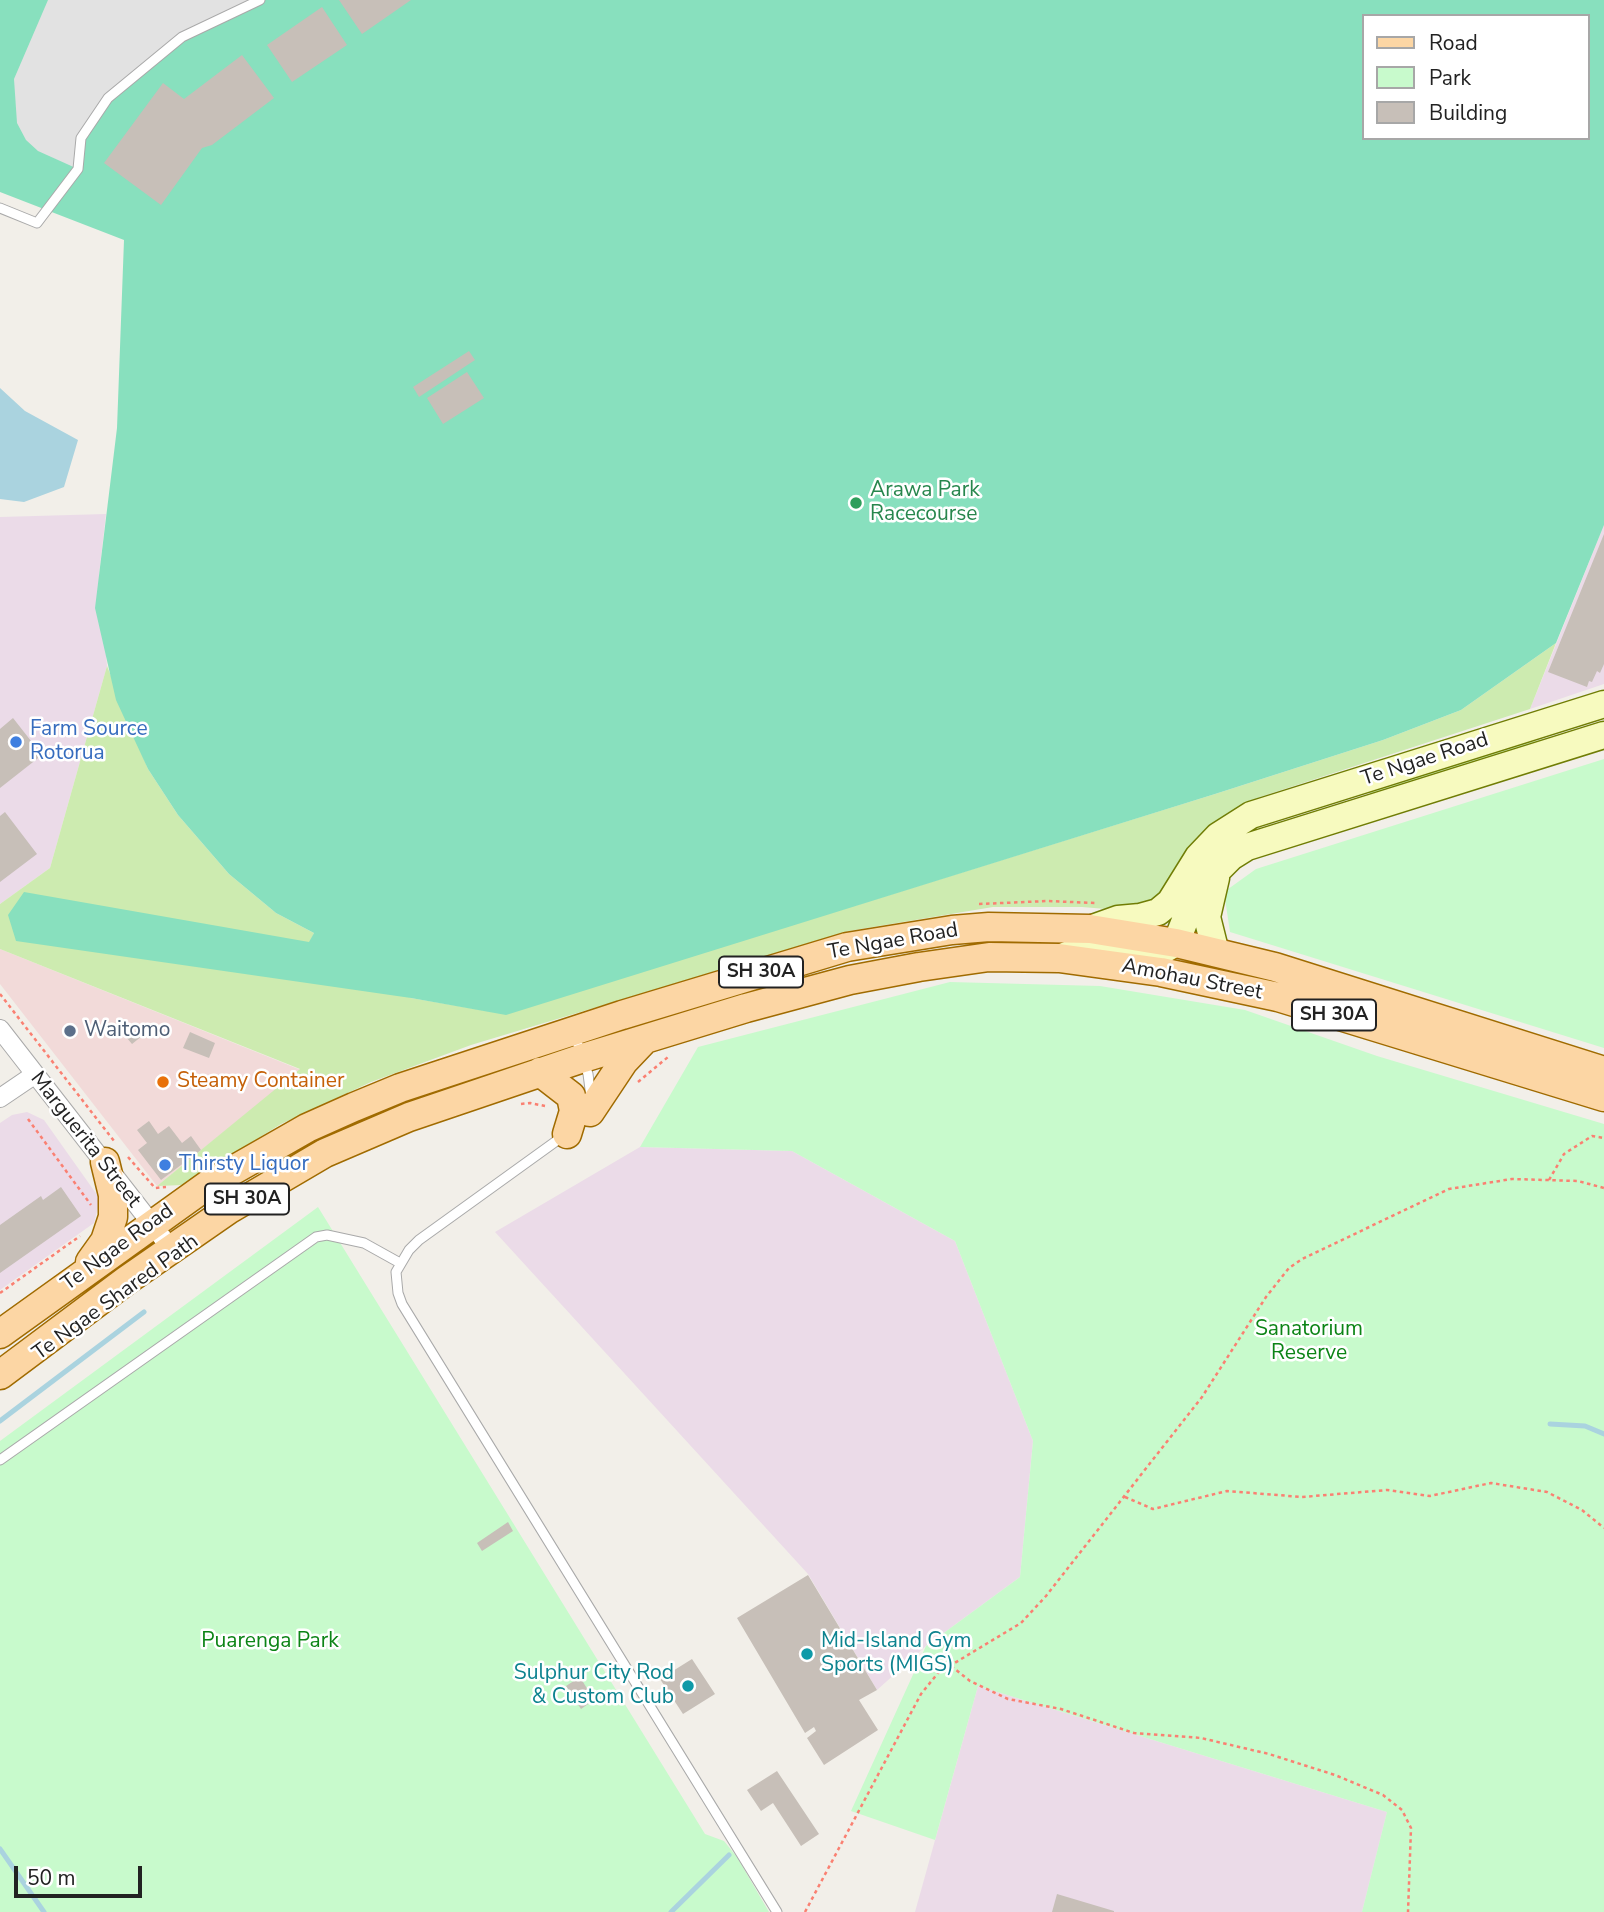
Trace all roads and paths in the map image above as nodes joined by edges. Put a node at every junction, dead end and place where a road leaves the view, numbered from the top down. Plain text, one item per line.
1 (260, 0) edge
2 (0, 208) edge
3 (1597, 706) edge
4 (1601, 736) edge
5 (1354, 783) junction
6 (1362, 812) junction
7 (1217, 869) junction
8 (1090, 929) junction
9 (1177, 943) junction
10 (1216, 953) junction
11 (1059, 958) junction
12 (0, 1029) edge
13 (573, 1031) junction
14 (644, 1040) junction
15 (667, 1057) dead end
16 (583, 1058) junction
17 (1604, 1070) edge
18 (540, 1072) junction
19 (34, 1075) junction
20 (635, 1085) dead end
21 (1604, 1097) edge
22 (0, 1098) edge
23 (520, 1105) dead end
24 (549, 1106) dead end
25 (29, 1119) dead end
26 (581, 1122) junction
27 (1604, 1138) edge
28 (105, 1162) junction
29 (1549, 1180) junction
30 (1604, 1188) edge
31 (92, 1206) dead end
32 (152, 1224) junction
33 (83, 1234) dead end
34 (172, 1250) junction
35 (400, 1263) junction
36 (80, 1275) junction
37 (0, 1293) edge
38 (0, 1334) edge
39 (0, 1375) edge
40 (0, 1460) edge
41 (1124, 1497) junction
42 (1604, 1528) edge
43 (951, 1666) junction
44 (777, 1912) edge
45 (804, 1912) edge
46 (1408, 1912) edge

1 - 2 lane
3 - 4 street
3 - 5 street, Te Ngae Road
4 - 6 street, Te Ngae Road
5 - 6 street
5 - 8 street, Te Ngae Road
6 - 7 street, Te Ngae Road
7 - 9 street, Te Ngae Road
7 - 10 street
8 - 9 main road, Amohau Street / SH 30A
8 - 13 main road, Te Ngae Road / SH 30A
9 - 10 main road, Amohau Street / SH 30A
9 - 11 street, Te Ngae Road
10 - 17 main road, Amohau Street / SH 30A
11 - 14 main road, Te Ngae Road / SH 30A
11 - 21 main road, Amohau Street / SH 30A
12 - 19 street, Marguerita Street
13 - 16 lane
13 - 32 main road, Te Ngae Road / SH 30A
14 - 16 main road, Te Ngae Road / SH 30A
14 - 26 main road
15 - 20 path
16 - 18 main road, Te Ngae Road / SH 30A
16 - 26 lane
18 - 26 main road
18 - 34 main road, Te Ngae Road / SH 30A
19 - 22 street
19 - 28 street, Marguerita Street
23 - 24 path
25 - 31 path
26 - 35 lane
27 - 29 path
28 - 32 street, Marguerita Street
28 - 36 main road
29 - 30 path
29 - 41 path
32 - 34 street, Marguerita Street
32 - 36 main road, Te Ngae Road / SH 30A
33 - 37 path
34 - 39 main road, Te Ngae Road / SH 30A
35 - 40 lane
35 - 44 lane
36 - 38 main road, Te Ngae Road / SH 30A
41 - 42 path
41 - 43 path
43 - 45 path
43 - 46 path

